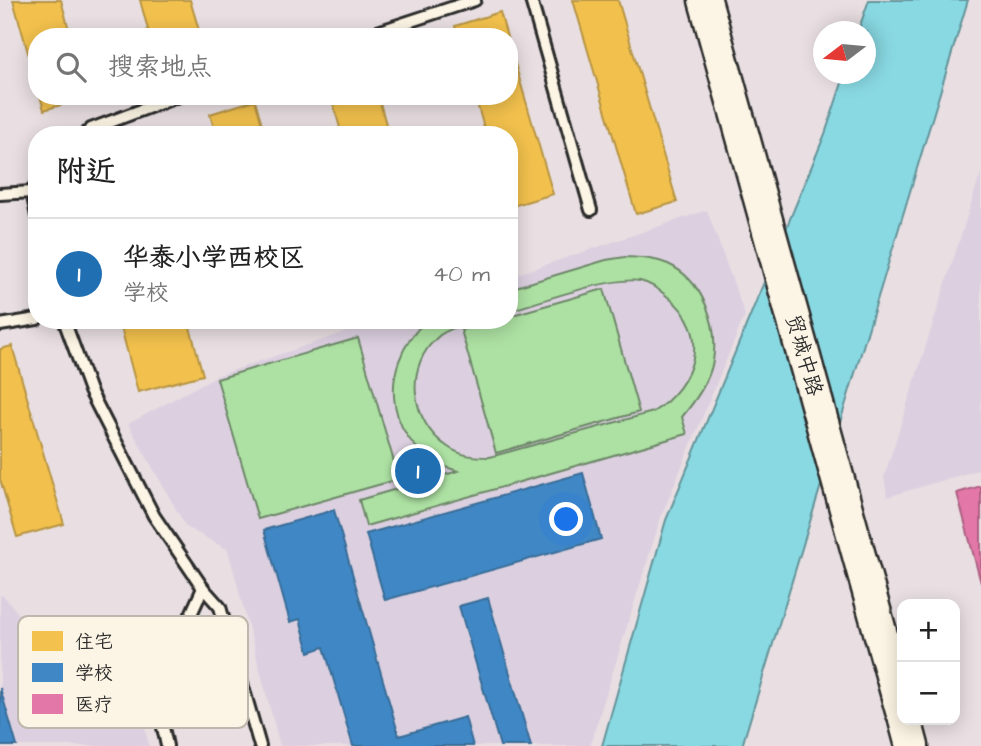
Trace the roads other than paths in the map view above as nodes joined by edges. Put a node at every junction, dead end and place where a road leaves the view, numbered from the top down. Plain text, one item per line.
1 (475, 0) edge
2 (531, 0) edge
3 (705, 0) edge
4 (389, 28) edge
5 (153, 105) edge
6 (98, 126) edge
7 (28, 188) edge
8 (0, 194) edge
9 (591, 210) dead end
10 (28, 320) edge
11 (0, 325) edge
12 (67, 329) edge
13 (203, 588) junction
14 (190, 616) edge
15 (223, 616) edge
16 (897, 693) edge
17 (248, 704) edge
18 (906, 725) edge
19 (163, 728) edge
20 (167, 746) edge
21 (260, 746) edge
22 (912, 746) edge

1 - 4 lane
2 - 9 lane
3 - 16 main road, 贸城中路
5 - 6 lane
7 - 8 lane
10 - 11 lane
12 - 13 lane
13 - 14 lane
13 - 15 lane
17 - 21 lane
18 - 22 main road
19 - 20 lane

